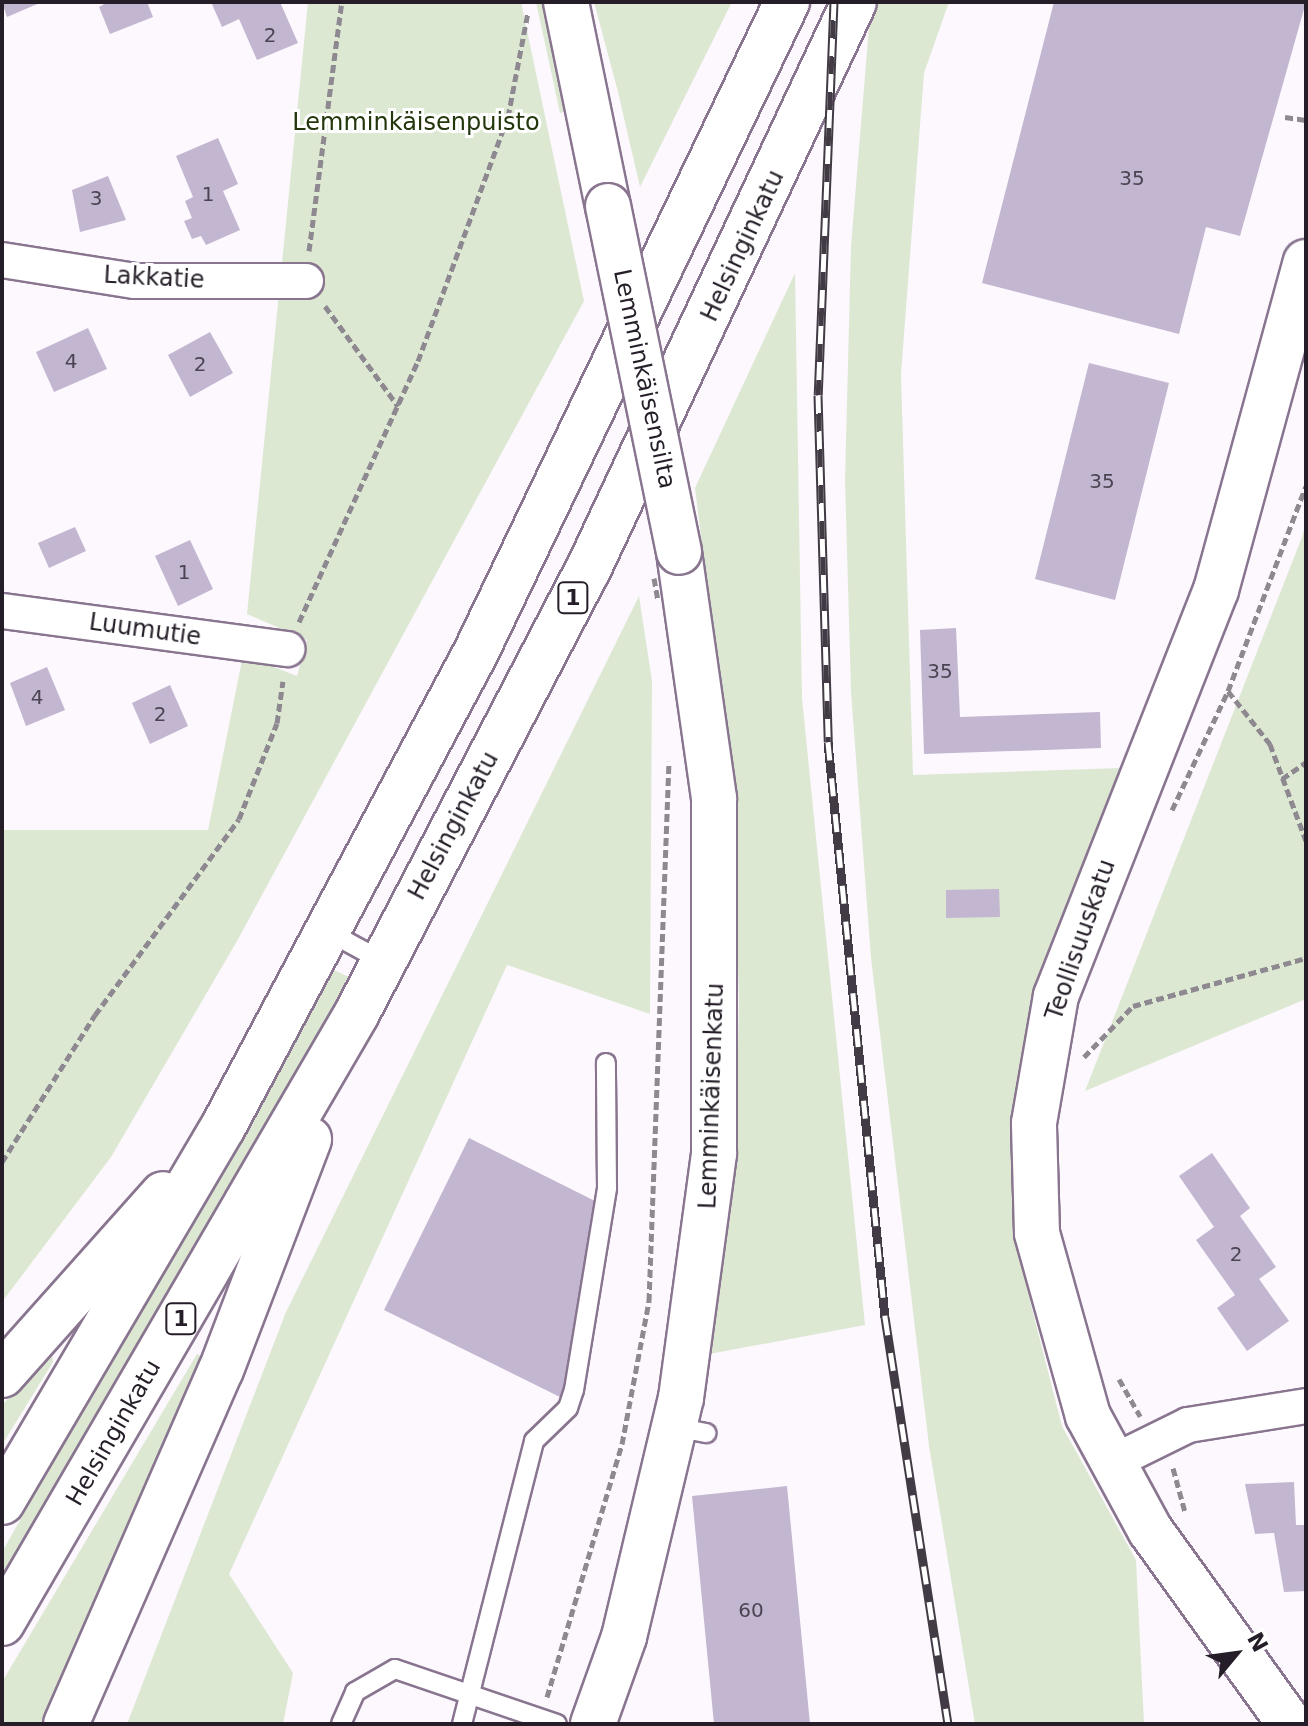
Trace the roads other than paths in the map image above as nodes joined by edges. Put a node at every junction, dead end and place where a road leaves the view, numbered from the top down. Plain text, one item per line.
1 (787, 2) edge
2 (854, 2) edge
3 (548, 3) edge
4 (2, 260) edge
5 (1306, 262) edge
6 (306, 281) road end
7 (679, 552) joint
8 (2, 611) edge
9 (287, 649) road end
10 (327, 931) junction
11 (384, 962) junction
12 (357, 1013) junction
13 (606, 1063) dead end
14 (223, 1127) junction
15 (2, 1375) edge
16 (1306, 1406) edge
17 (1111, 1463) junction
18 (2, 1502) edge
19 (2, 1623) edge
20 (473, 1693) junction
21 (549, 1721) edge
22 (66, 1724) edge
23 (341, 1724) edge
24 (462, 1724) edge
25 (593, 1724) edge
26 (1290, 1724) edge

1 - 10 main road
2 - 11 main road, Helsinginkatu / 1
3 - 7 main road, Lemminkäisensilta, bridge
4 - 6 street, Lakkatie
5 - 17 main road, Teollisuuskatu
7 - 25 main road, Lemminkäisenkatu
8 - 9 street, Luumutie
10 - 11 lane
10 - 14 main road
11 - 12 main road, Helsinginkatu / 1
12 - 19 main road, Helsinginkatu / 1
12 - 22 main road
13 - 20 lane
14 - 15 main road
14 - 18 main road
16 - 17 street
17 - 26 main road, Teollisuuskatu
20 - 21 lane
20 - 23 lane
20 - 24 lane

